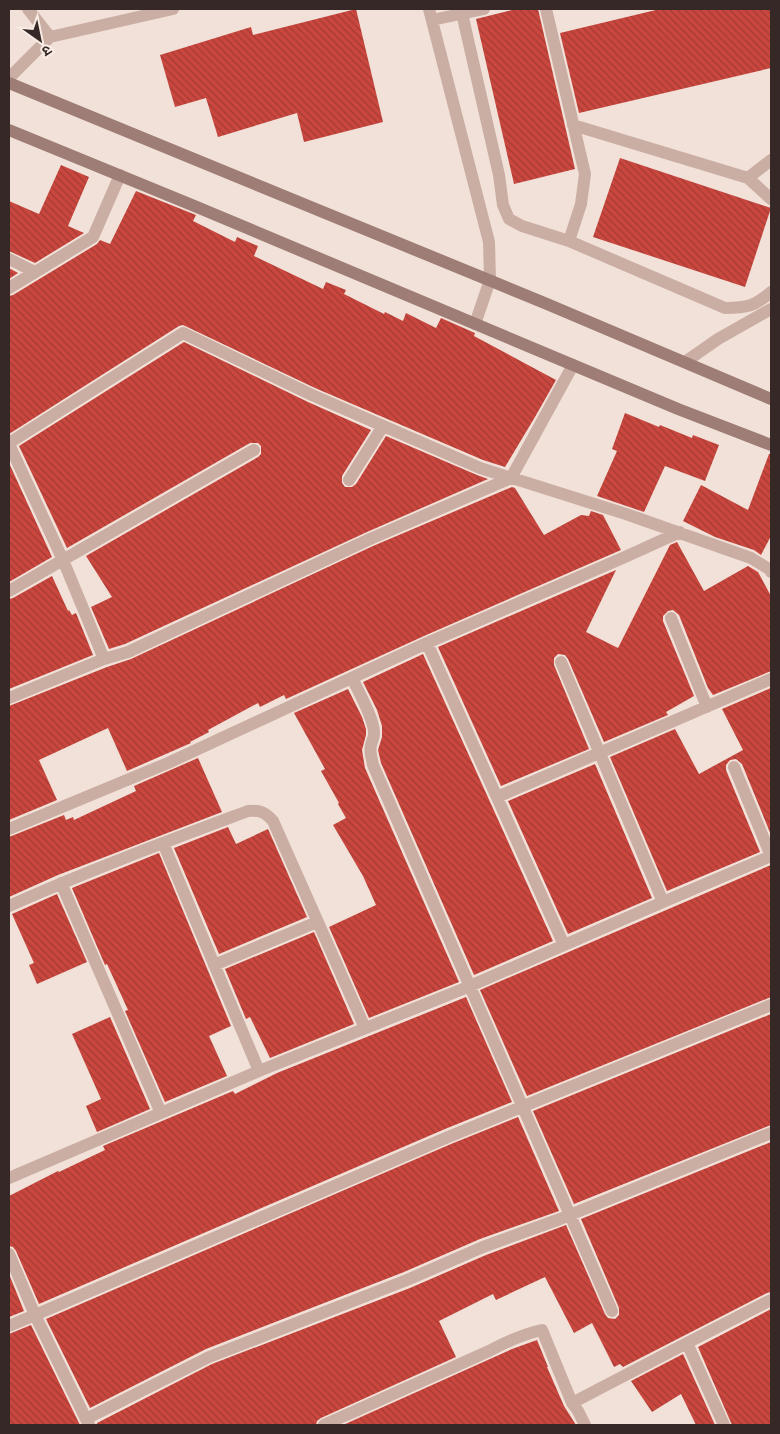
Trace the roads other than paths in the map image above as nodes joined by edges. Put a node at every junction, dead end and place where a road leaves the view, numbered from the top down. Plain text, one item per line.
1 (28, 9) edge
2 (173, 9) edge
3 (484, 9) edge
4 (546, 9) edge
5 (158, 10) edge
6 (461, 11) edge
7 (430, 14) edge
8 (50, 36) junction
9 (9, 78) edge
10 (9, 84) edge
11 (573, 125) junction
12 (9, 130) edge
13 (771, 160) edge
14 (120, 175) junction
15 (748, 178) junction
16 (771, 199) edge
17 (568, 241) junction
18 (9, 259) edge
19 (35, 272) junction
20 (490, 280) junction
21 (9, 288) edge
22 (771, 292) edge
23 (771, 309) edge
24 (475, 324) junction
25 (686, 362) junction
26 (573, 365) junction
27 (771, 398) edge
28 (383, 426) junction
29 (9, 443) edge
30 (771, 444) edge
31 (254, 450) dead end
32 (511, 478) junction
33 (349, 480) dead end
34 (680, 532) junction
35 (63, 560) junction
36 (771, 572) edge
37 (9, 590) edge
38 (671, 618) dead end
39 (427, 643) junction
40 (104, 659) junction
41 (561, 662) dead end
42 (352, 678) junction
43 (771, 679) edge
44 (9, 698) edge
45 (706, 707) junction
46 (599, 753) junction
47 (734, 767) dead end
48 (497, 797) junction
49 (9, 829) edge
50 (163, 843) junction
51 (771, 856) edge
52 (61, 883) junction
53 (663, 902) junction
54 (9, 906) edge
55 (318, 922) junction
56 (564, 945) junction
57 (214, 965) junction
58 (470, 986) junction
59 (771, 1005) edge
60 (364, 1028) junction
61 (259, 1071) junction
62 (523, 1106) junction
63 (161, 1113) junction
64 (771, 1133) edge
65 (9, 1178) edge
66 (570, 1215) junction
67 (9, 1254) edge
68 (771, 1300) edge
69 (612, 1311) dead end
70 (35, 1315) junction
71 (9, 1326) edge
72 (687, 1343) junction
73 (572, 1403) junction
74 (87, 1422) edge
75 (324, 1425) edge
76 (585, 1425) edge
77 (724, 1425) edge

1 - 8 street
2 - 5 street
3 - 6 street
4 - 11 street
5 - 8 street
6 - 7 street
6 - 17 street
7 - 20 street
8 - 9 street
10 - 20 main road
11 - 15 street
11 - 17 street
12 - 14 main road
13 - 15 street
14 - 19 street
14 - 24 main road
15 - 16 street
17 - 22 street
18 - 19 street
19 - 21 street
20 - 24 street
20 - 25 main road
23 - 25 street
24 - 26 main road
25 - 27 main road
26 - 30 main road
26 - 32 street
28 - 29 street
28 - 32 street
28 - 33 street
29 - 35 street
31 - 35 street
32 - 34 street
32 - 40 street
34 - 36 street
34 - 39 street
35 - 37 street
35 - 40 street
38 - 45 street
39 - 42 street
39 - 48 street
40 - 44 street
41 - 46 street
42 - 49 street
42 - 58 street
43 - 45 street
45 - 46 street
46 - 48 street
46 - 53 street
47 - 51 street
48 - 56 street
50 - 52 street
50 - 55 street
50 - 57 street
51 - 53 street
52 - 54 street
52 - 63 street
53 - 56 street
55 - 57 street
55 - 60 street
56 - 58 street
57 - 61 street
58 - 60 street
58 - 62 street
59 - 62 street
60 - 61 street
61 - 63 street
62 - 66 street
62 - 70 street
63 - 65 street
64 - 66 street
66 - 69 street
66 - 74 street
67 - 70 street
68 - 72 street
70 - 71 street
70 - 74 street
72 - 73 street
72 - 77 street
73 - 75 street
73 - 76 street

